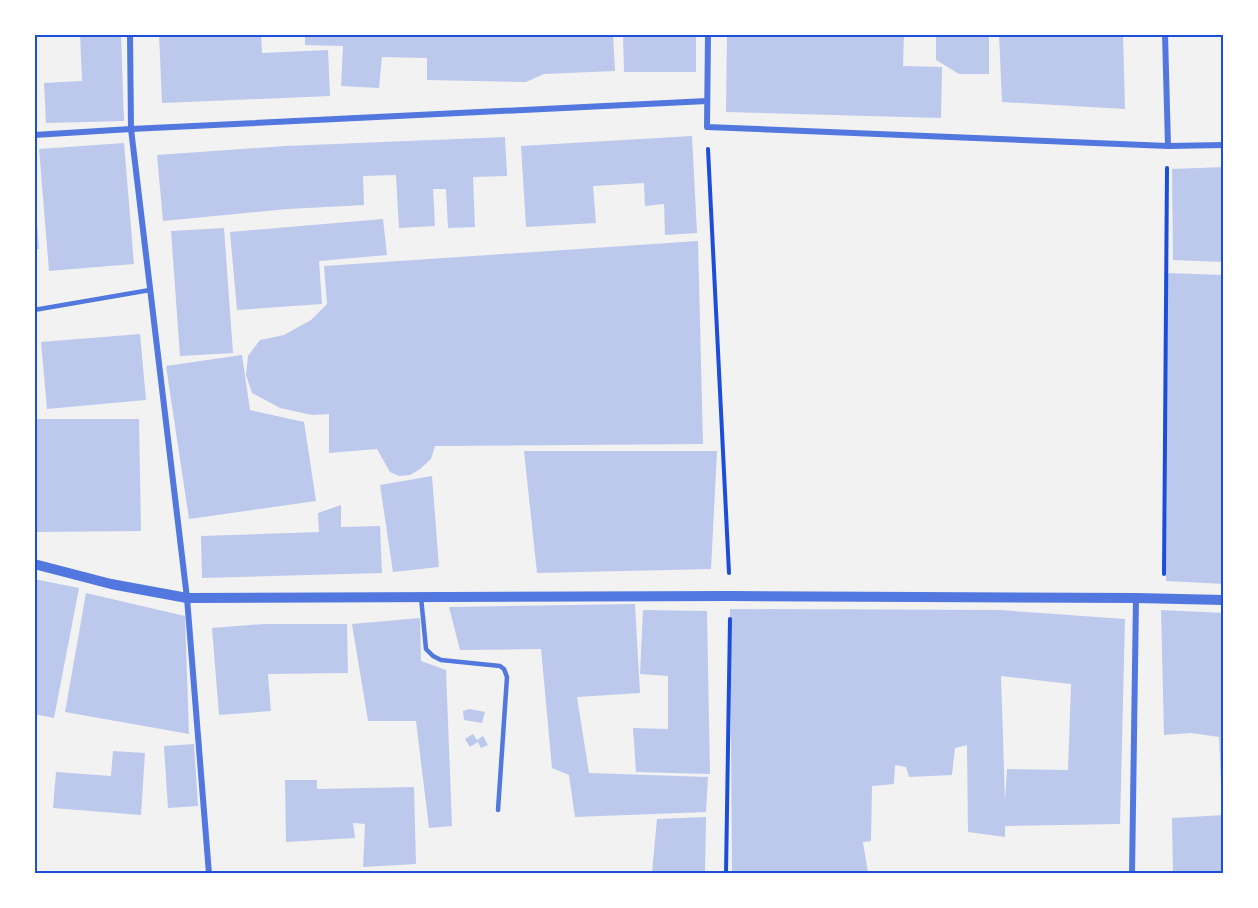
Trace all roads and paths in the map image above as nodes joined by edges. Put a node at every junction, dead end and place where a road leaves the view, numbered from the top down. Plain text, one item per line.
1 (130, 34) edge
2 (708, 34) edge
3 (1165, 34) edge
4 (707, 101) junction
5 (707, 127) junction
6 (131, 129) junction
7 (34, 135) edge
8 (1224, 145) edge
9 (1168, 146) junction
10 (150, 290) junction
11 (34, 310) edge
12 (34, 564) edge
13 (730, 596) junction
14 (420, 597) junction
15 (187, 598) junction
16 (1136, 598) junction
17 (1164, 598) junction
18 (1224, 600) edge
19 (498, 810) dead end
20 (209, 873) edge
21 (726, 873) edge
22 (1132, 873) edge

1 - 6 street
2 - 4 street
3 - 9 street
4 - 5 street
4 - 6 street
5 - 9 street
5 - 13 path
6 - 7 street
6 - 10 street
8 - 9 street
9 - 17 path
10 - 11 lane
10 - 15 street
12 - 15 street
13 - 14 street
13 - 16 street
13 - 21 path
14 - 15 street
14 - 19 lane
15 - 20 street
16 - 17 street
16 - 22 street
17 - 18 street

